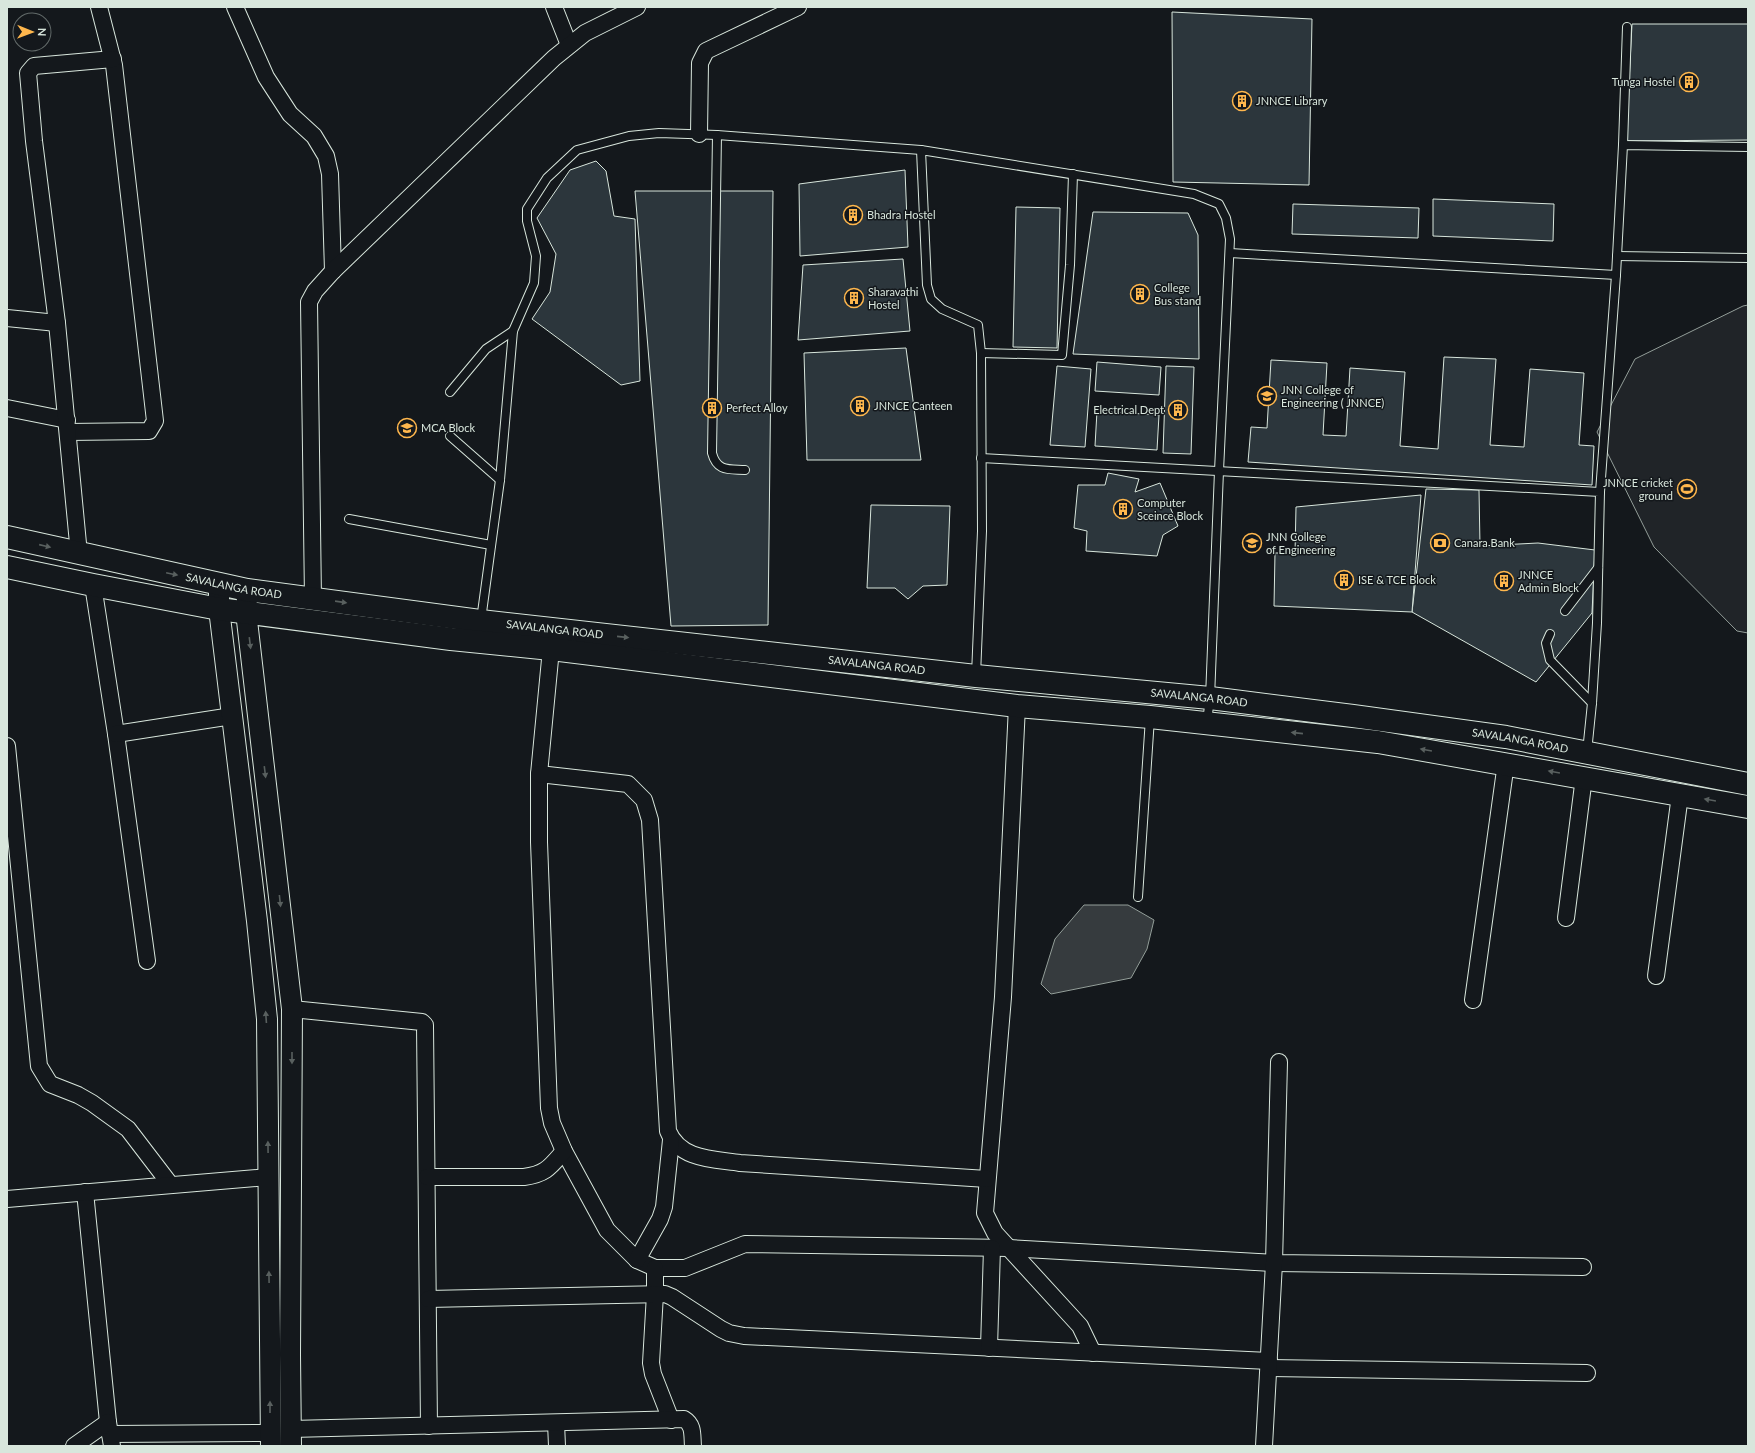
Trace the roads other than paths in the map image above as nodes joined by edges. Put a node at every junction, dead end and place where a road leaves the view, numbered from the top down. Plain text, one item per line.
1 (99, 7) edge
2 (235, 7) edge
3 (554, 7) edge
4 (637, 7) edge
5 (798, 7) edge
6 (1627, 27) dead end
7 (569, 45) junction
8 (113, 59) junction
9 (698, 134) junction
10 (717, 135) junction
11 (1623, 145) junction
12 (1748, 147) edge
13 (921, 150) junction
14 (1073, 174) junction
15 (1230, 253) junction
16 (1617, 256) junction
17 (1748, 258) edge
18 (333, 271) junction
19 (1616, 275) junction
20 (7, 318) edge
21 (57, 323) junction
22 (513, 331) junction
23 (981, 353) junction
24 (450, 392) dead end
25 (7, 408) edge
26 (68, 426) junction
27 (450, 436) dead end
28 (981, 458) junction
29 (745, 470) dead end
30 (1218, 471) junction
31 (500, 480) junction
32 (1600, 492) junction
33 (350, 519) dead end
34 (7, 537) edge
35 (491, 545) junction
36 (79, 554) junction
37 (7, 567) edge
38 (1598, 568) junction
39 (219, 584) junction
40 (93, 585) junction
41 (247, 590) junction
42 (314, 599) junction
43 (219, 608) junction
44 (1565, 611) dead end
45 (246, 612) junction
46 (479, 631) junction
47 (1550, 634) dead end
48 (552, 649) junction
49 (976, 676) junction
50 (1210, 698) junction
51 (1592, 703) junction
52 (1017, 706) junction
53 (232, 716) junction
54 (1150, 717) junction
55 (1206, 723) junction
56 (116, 734) junction
57 (7, 746) edge
58 (1586, 753) junction
59 (1506, 763) junction
60 (539, 774) junction
61 (1584, 777) junction
62 (1748, 784) edge
63 (1680, 795) junction
64 (1748, 807) edge
65 (1138, 897) dead end
66 (1566, 918) dead end
67 (147, 961) dead end
68 (1656, 976) dead end
69 (1473, 1000) dead end
70 (292, 1009) junction
71 (1279, 1062) dead end
72 (671, 1140) junction
73 (564, 1151) junction
74 (268, 1177) junction
75 (427, 1177) junction
76 (987, 1179) junction
77 (170, 1184) junction
78 (85, 1192) junction
79 (7, 1199) edge
80 (992, 1248) junction
81 (1009, 1248) junction
82 (637, 1260) junction
83 (1274, 1263) junction
84 (1583, 1267) dead end
85 (655, 1268) junction
86 (655, 1294) junction
87 (428, 1299) junction
88 (989, 1348) junction
89 (1093, 1353) junction
90 (1269, 1364) junction
91 (1587, 1373) dead end
92 (671, 1420) junction
93 (556, 1422) junction
94 (429, 1426) junction
95 (110, 1434) edge
96 (291, 1438) edge
97 (270, 1440) edge
98 (74, 1446) edge
99 (557, 1446) edge
100 (693, 1446) edge
101 (1264, 1446) edge

1 - 8 street
2 - 18 street
3 - 7 street
4 - 7 street
5 - 9 street
6 - 11 lane
7 - 18 street
8 - 21 street
8 - 26 street
9 - 10 lane
9 - 22 lane
10 - 13 lane
10 - 29 lane
11 - 12 lane
11 - 16 lane
13 - 14 lane
13 - 23 lane
14 - 15 lane
14 - 23 lane
15 - 19 lane
15 - 30 lane
16 - 17 lane
16 - 19 lane
18 - 42 street
19 - 32 lane
20 - 21 street
21 - 26 street
22 - 24 lane
22 - 31 lane
23 - 28 lane
25 - 26 street
26 - 36 street
27 - 31 lane
28 - 30 lane
28 - 49 lane
30 - 32 lane
30 - 50 lane
31 - 35 lane
32 - 38 lane
33 - 35 lane
34 -> 36 main road, SAVALANGA ROAD
35 - 46 lane
36 -> 39 main road, SAVALANGA ROAD
37 - 40 main road, SAVALANGA ROAD
38 - 44 lane
38 - 51 lane
39 - 41 main road, SAVALANGA ROAD
39 - 43 street
40 - 43 main road, SAVALANGA ROAD
40 - 56 street
41 - 42 main road, SAVALANGA ROAD
41 - 45 street
42 -> 46 main road, SAVALANGA ROAD
43 - 45 main road, SAVALANGA ROAD
43 - 53 street
45 - 46 main road, SAVALANGA ROAD
45 -> 70 street
46 - 48 main road, SAVALANGA ROAD
46 -> 49 main road, SAVALANGA ROAD
47 - 51 lane
48 - 52 main road, SAVALANGA ROAD
48 - 60 street
49 - 50 main road, SAVALANGA ROAD
50 - 55 lane
50 - 58 main road, SAVALANGA ROAD
51 - 58 lane
52 - 54 main road, SAVALANGA ROAD
52 - 76 street
53 - 56 street
74 -> 53 street
54 - 55 main road, SAVALANGA ROAD
54 - 65 lane
59 -> 55 main road, SAVALANGA ROAD
56 - 67 street
57 - 77 street
58 - 62 main road, SAVALANGA ROAD
61 -> 59 main road, SAVALANGA ROAD
59 - 69 street
60 - 72 street
60 - 73 street
61 - 63 main road, SAVALANGA ROAD
61 - 66 street
64 -> 63 main road, SAVALANGA ROAD
63 - 68 street
70 - 75 street
70 -> 96 street
71 - 83 street
72 - 76 street
72 - 82 street
73 - 75 street
73 - 82 street
74 - 77 street
97 -> 74 street
75 - 87 street
76 - 81 street
77 - 78 street
78 - 79 street
78 - 95 street
80 - 81 street
80 - 85 street
80 - 88 street
81 - 83 street
81 - 89 street
82 - 85 street
83 - 84 street
83 - 90 street
85 - 86 street
86 - 87 street
86 - 88 street
86 - 92 street
87 - 94 street
88 - 89 street
89 - 90 street
90 - 91 street
90 - 101 street
92 - 93 street
92 - 100 street
93 - 94 street
93 - 99 street
94 - 96 street
95 - 97 street
95 - 98 street

